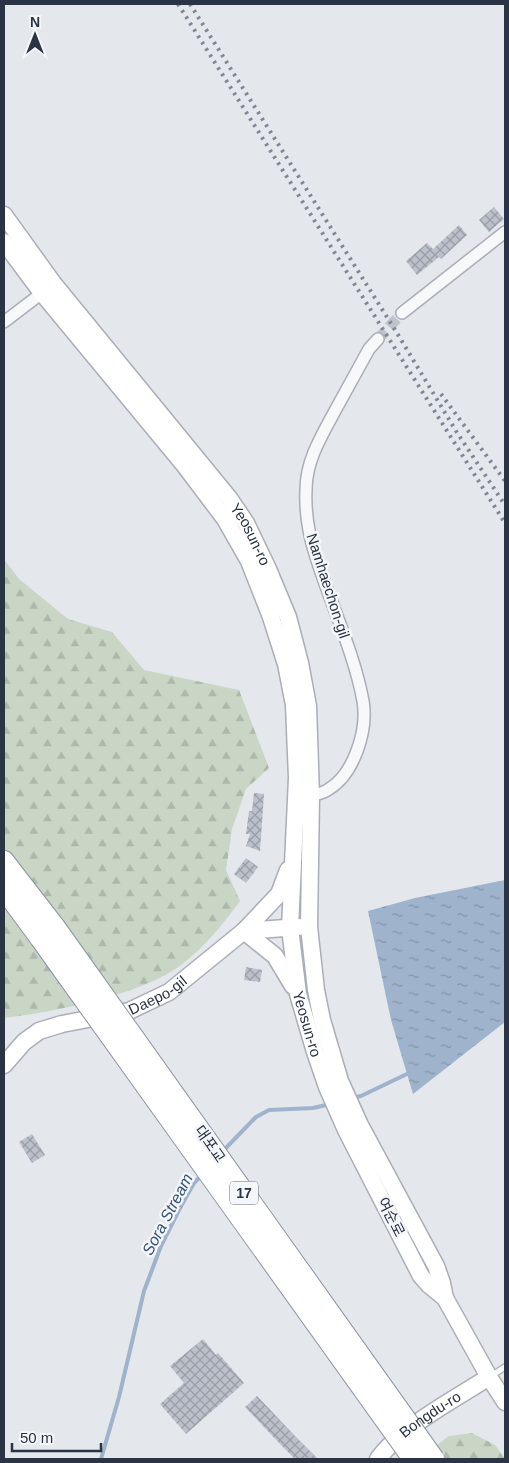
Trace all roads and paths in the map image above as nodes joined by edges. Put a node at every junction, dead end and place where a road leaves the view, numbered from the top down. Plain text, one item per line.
1 (4, 215) edge
2 (505, 232) edge
3 (4, 242) edge
4 (42, 292) junction
5 (402, 313) tunnel mouth
6 (4, 322) edge
7 (378, 339) tunnel mouth
8 (311, 796) junction
9 (294, 846) junction
10 (6, 870) edge
11 (309, 926) junction
12 (290, 928) junction
13 (244, 931) junction
14 (47, 933) junction
15 (298, 994) junction
16 (4, 1065) edge
17 (334, 1084) junction
18 (505, 1367) edge
19 (489, 1377) junction
20 (505, 1402) edge
21 (378, 1459) edge
22 (413, 1459) edge
23 (434, 1459) edge

1 - 8 street, Yeosun-ro
2 - 5 street
3 - 4 street, Yeosun-ro
4 - 6 street
4 - 9 street, Yeosun-ro
7 - 8 street, Namhaechon-gil
8 - 11 street, Yeosun-ro
9 - 12 street, Yeosun-ro
9 - 13 street, Daepo-gil
10 - 14 highway, 17
11 - 12 street
11 - 17 street, Yeosun-ro
12 - 13 street
12 - 15 street, Yeosun-ro
13 - 15 street
13 - 16 street, Daepo-gil
14 - 22 highway, 대포교 / 17, bridge
14 - 23 highway, 대포교 / 17, bridge
15 - 17 street, Yeosun-ro
17 - 19 street, 여순로
18 - 19 lane
19 - 20 street, 여순로
19 - 21 street, Bongdu-ro

